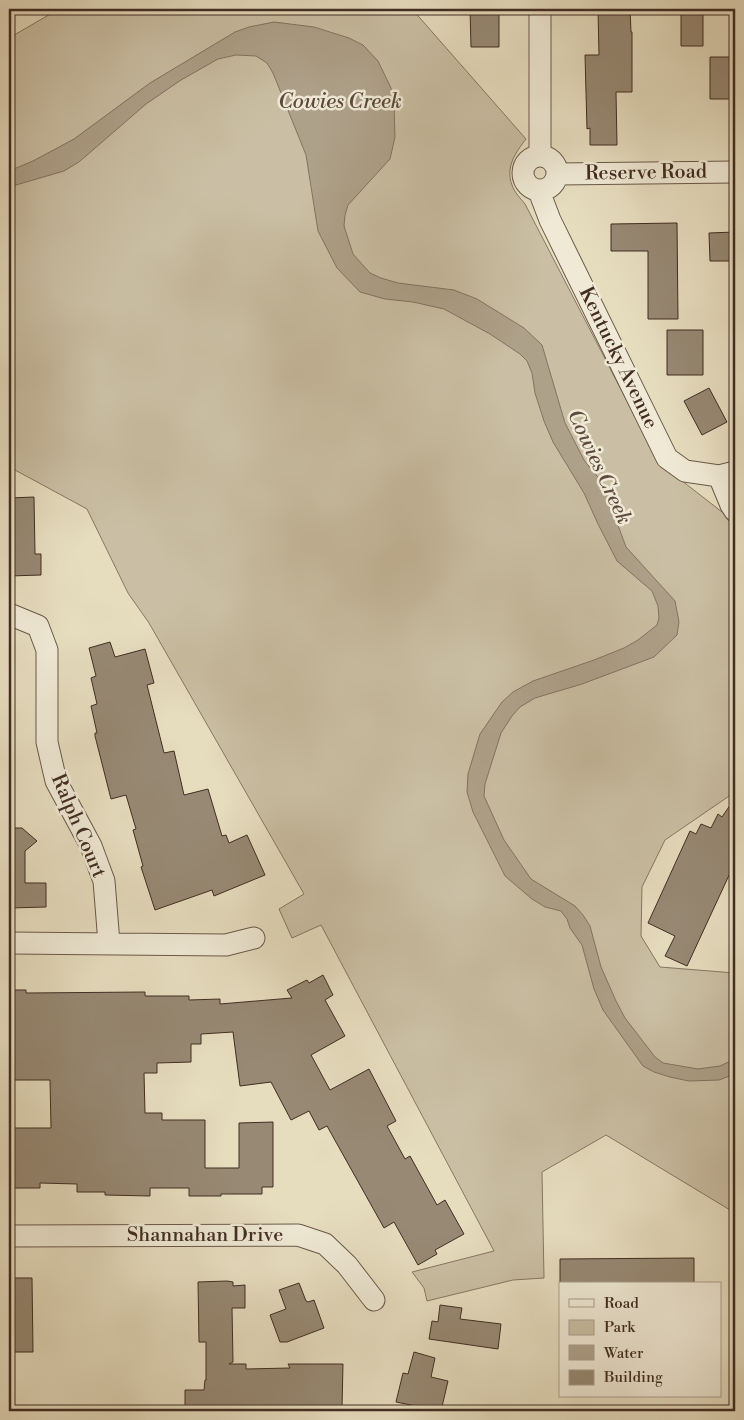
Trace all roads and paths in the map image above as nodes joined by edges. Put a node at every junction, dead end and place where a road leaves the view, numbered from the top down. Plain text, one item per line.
1 (540, 9) edge
2 (540, 156) junction
3 (735, 172) edge
4 (558, 174) junction
5 (539, 191) junction
6 (727, 474) edge
7 (735, 511) edge
8 (9, 614) edge
9 (254, 938) dead end
10 (9, 943) edge
11 (109, 943) junction
12 (9, 1236) edge
13 (374, 1300) dead end

1 - 2 street
2 - 4 street
2 - 5 street
3 - 4 street, Reserve Road
4 - 5 street
5 - 6 street, Kentucky Avenue
6 - 7 street
8 - 11 street, Ralph Court
9 - 11 street
10 - 11 street
12 - 13 street, Shannahan Drive

